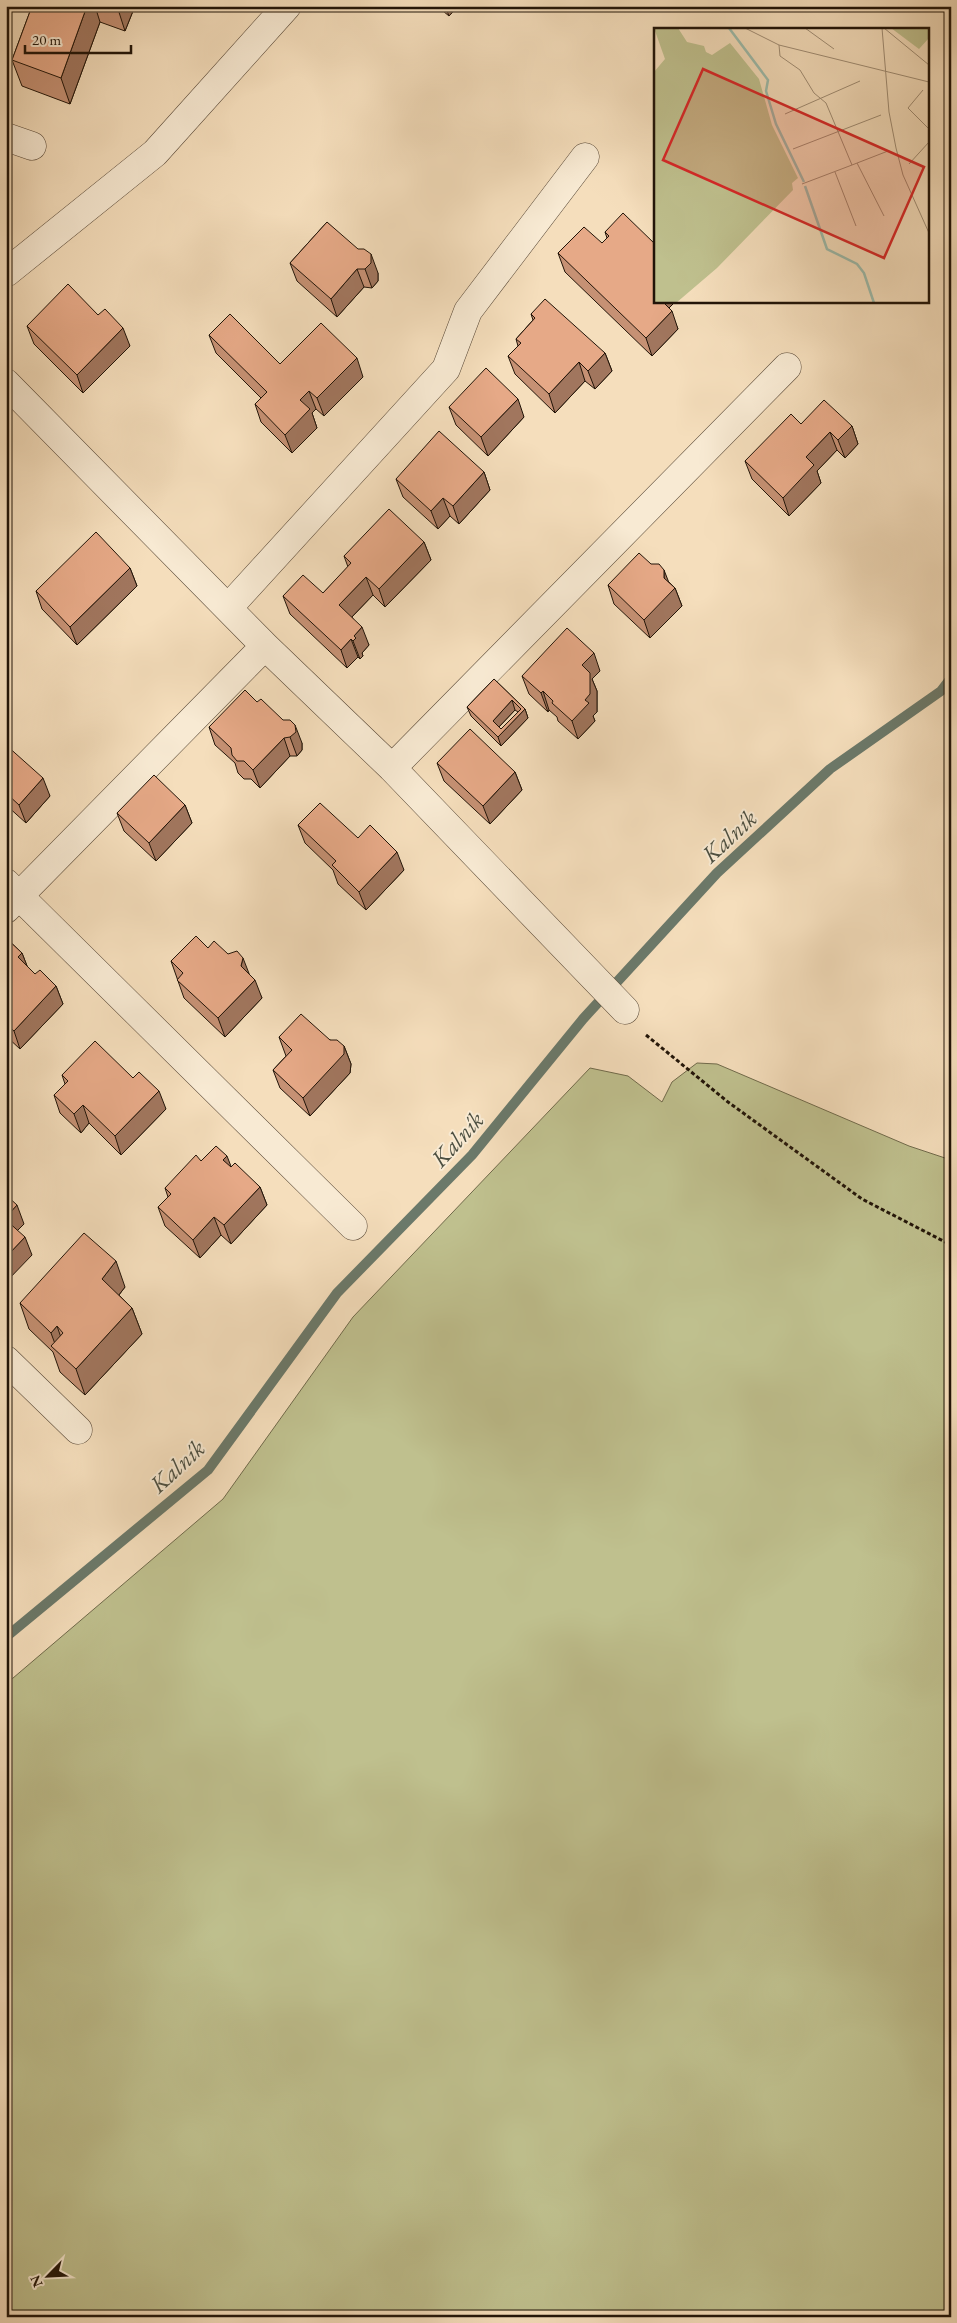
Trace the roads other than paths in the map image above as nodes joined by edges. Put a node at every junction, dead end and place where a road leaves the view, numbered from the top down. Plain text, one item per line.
1 (287, 6) edge
2 (6, 137) edge
3 (32, 146) dead end
4 (584, 157) dead end
5 (6, 273) edge
6 (788, 367) dead end
7 (6, 383) edge
8 (228, 608) junction
9 (265, 646) junction
10 (392, 768) junction
11 (10, 896) edge
12 (625, 1010) road end
13 (353, 1226) dead end
14 (6, 1360) edge
15 (78, 1430) dead end

1 - 5 street
2 - 3 street
4 - 8 street
6 - 10 street
7 - 8 street
8 - 9 street
9 - 10 street
9 - 11 street
10 - 12 street
11 - 13 street
14 - 15 street

